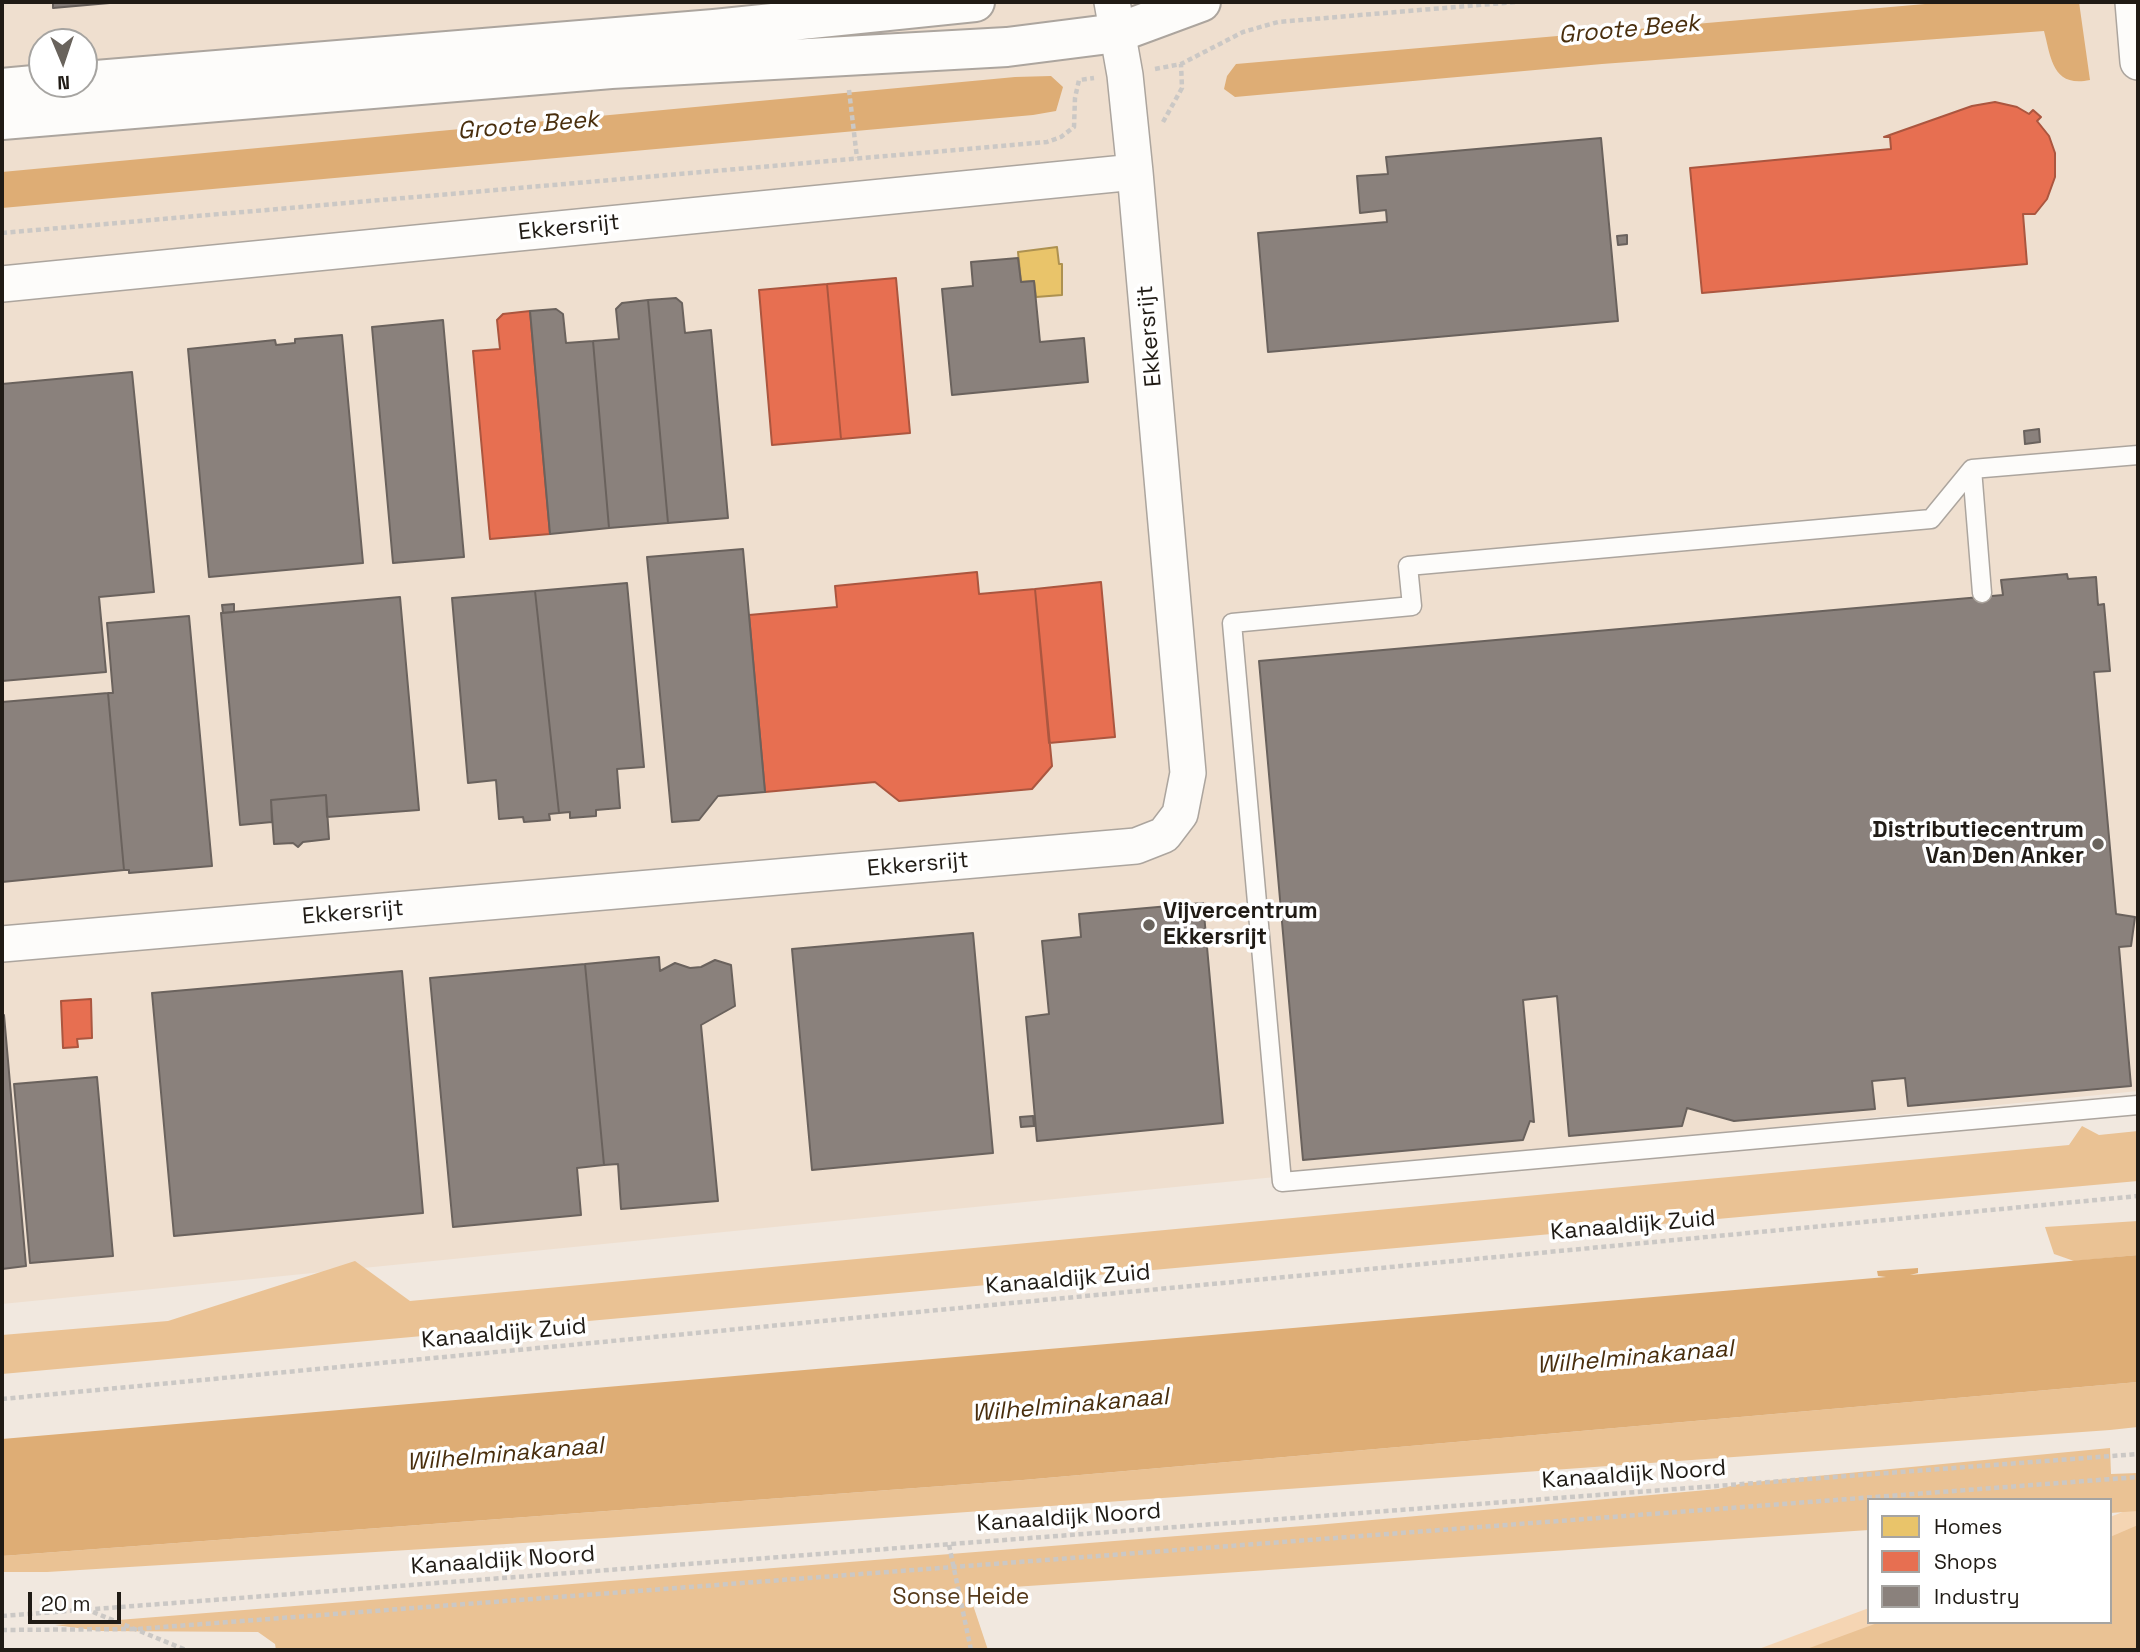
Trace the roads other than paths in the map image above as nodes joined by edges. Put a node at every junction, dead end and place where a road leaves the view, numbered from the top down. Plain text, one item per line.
1 (975, 2) edge
2 (1201, 2) edge
3 (2133, 2) edge
4 (766, 12) edge
5 (713, 15) edge
6 (1115, 18) edge
7 (740, 61) junction
8 (2138, 62) edge
9 (98, 80) edge
10 (28, 86) edge
11 (2, 88) edge
12 (2, 120) edge
13 (1135, 172) junction
14 (2, 284) edge
15 (2138, 455) edge
16 (1972, 469) junction
17 (1982, 593) dead end
18 (2, 944) edge
19 (2138, 1105) edge

1 - 4 main road
2 - 6 main road
3 - 8 street
4 - 5 main road
4 - 7 main road
5 - 7 main road
5 - 9 main road
6 - 7 main road
6 - 13 street, Ekkersrijt
7 - 12 main road
10 - 11 main road
13 - 14 street, Ekkersrijt
13 - 18 street, Ekkersrijt
15 - 16 lane
16 - 17 lane
16 - 19 lane

